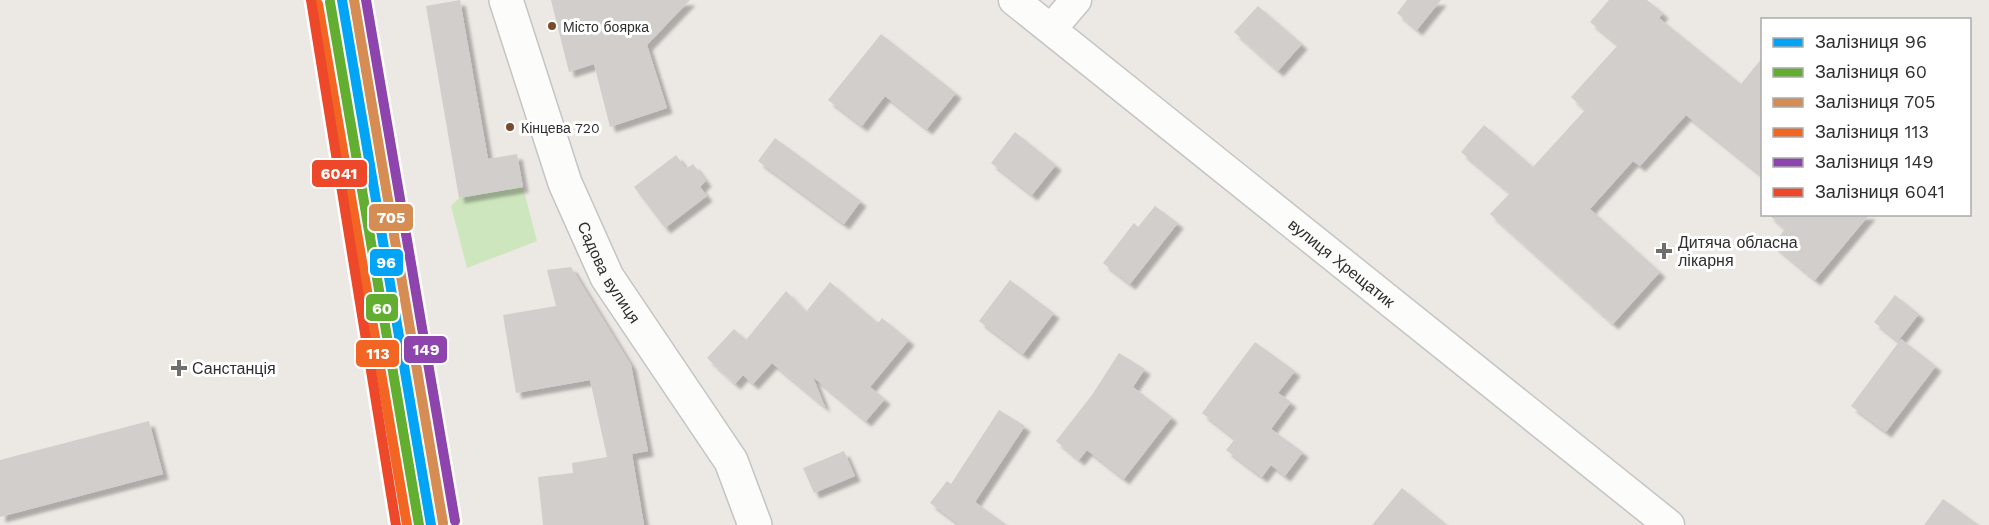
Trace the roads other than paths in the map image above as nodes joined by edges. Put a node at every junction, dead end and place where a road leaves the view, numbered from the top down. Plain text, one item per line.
1 (506, 0) edge
2 (1014, 0) edge
3 (1076, 0) edge
4 (1052, 28) junction
5 (755, 525) edge
6 (1669, 525) edge

1 - 5 street, Садова вулиця
2 - 4 street, вулиця Хрещатик
3 - 4 street
4 - 6 street, вулиця Хрещатик

